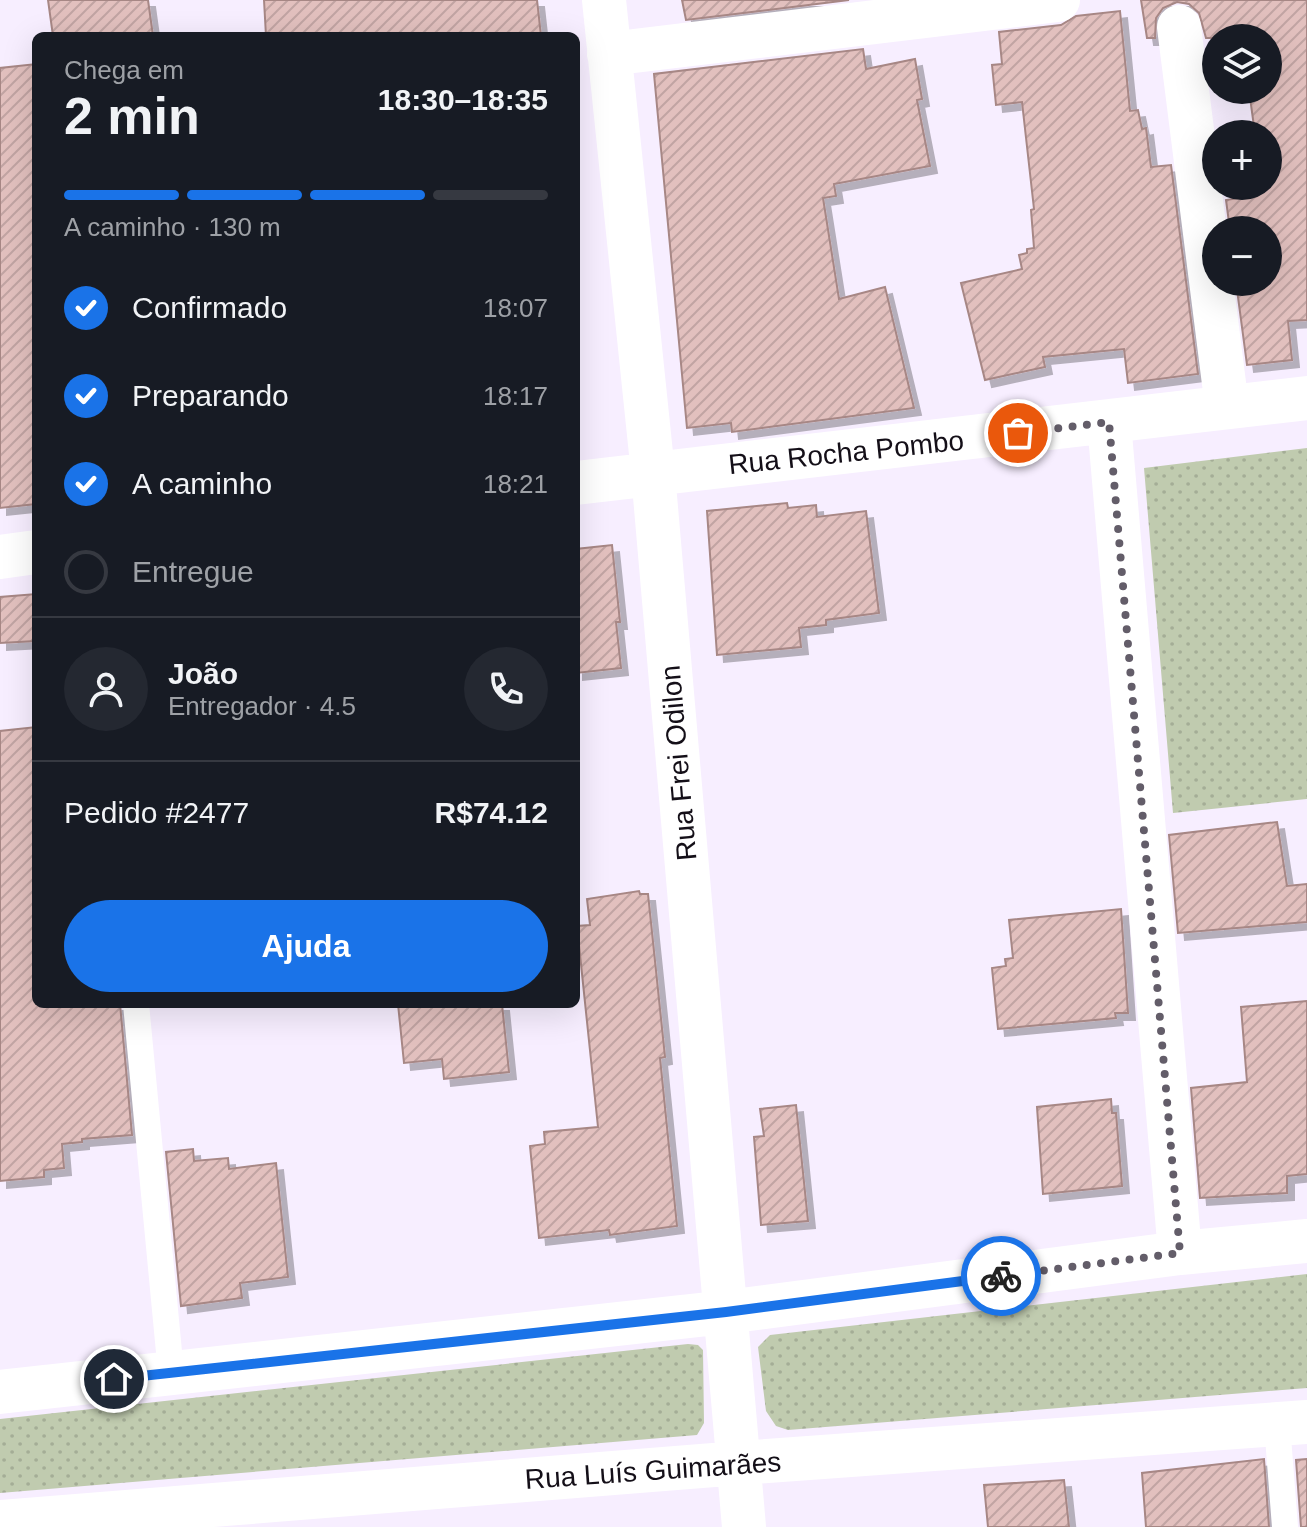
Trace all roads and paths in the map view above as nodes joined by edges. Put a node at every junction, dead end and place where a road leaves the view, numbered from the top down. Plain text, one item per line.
1 (604, 0) edge
2 (1058, 0) edge
3 (1179, 27) dead end
4 (609, 54) junction
5 (1307, 398) edge
6 (1227, 407) junction
7 (1109, 422) junction
8 (653, 473) junction
9 (580, 482) edge
10 (32, 553) edge
11 (0, 557) edge
12 (136, 1008) edge
13 (1307, 1241) edge
14 (1180, 1253) junction
15 (726, 1312) junction
16 (171, 1373) junction
17 (0, 1392) edge
18 (1292, 1423) edge
19 (739, 1463) junction
20 (0, 1522) edge
21 (744, 1527) edge
22 (1285, 1527) edge

1 - 4 street, Rua Frei Odilon
2 - 4 street
3 - 6 street
4 - 8 street, Rua Frei Odilon
5 - 6 street, Rua Rocha Pombo
6 - 7 street, Rua Rocha Pombo
7 - 8 street, Rua Rocha Pombo
7 - 14 street
8 - 9 street, Rua Rocha Pombo
8 - 15 street, Rua Frei Odilon
10 - 11 street
12 - 16 lane
13 - 14 street
14 - 15 street
15 - 16 street
15 - 19 street, Rua Frei Odilon
16 - 17 street
18 - 19 street, Rua Luís Guimarães
18 - 22 lane
19 - 20 street, Rua Luís Guimarães
19 - 21 street, Rua Frei Odilon

